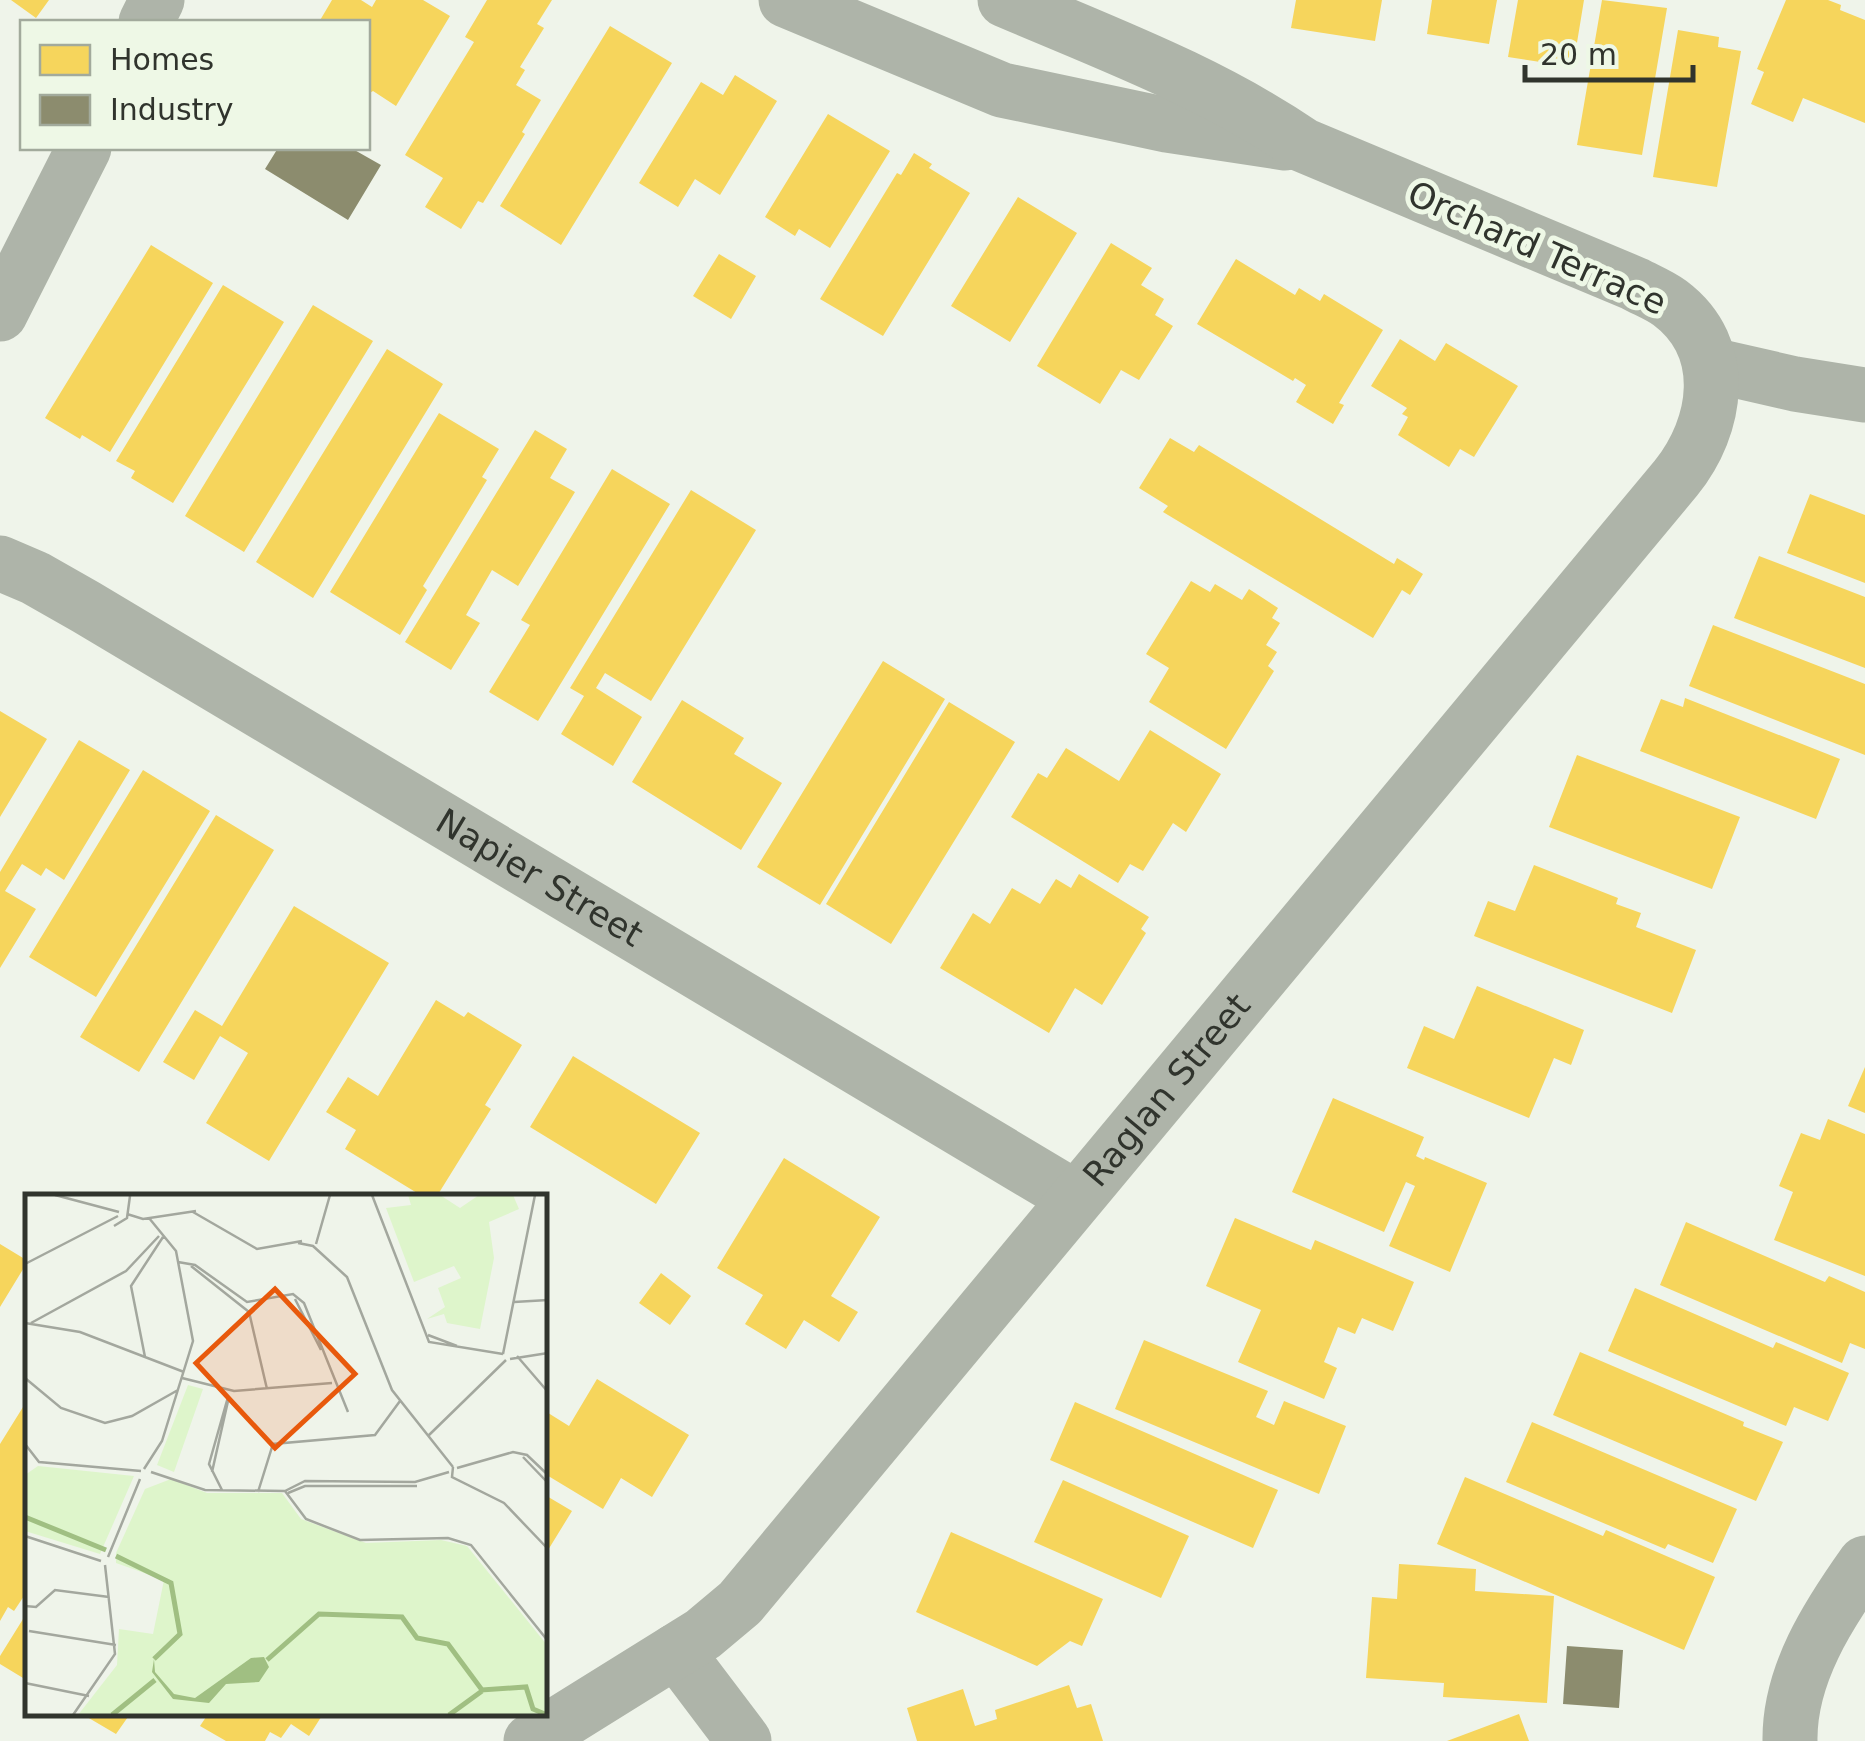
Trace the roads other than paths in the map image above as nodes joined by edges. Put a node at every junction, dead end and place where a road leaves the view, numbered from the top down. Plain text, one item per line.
1 (786, 0) edge
2 (1005, 0) edge
3 (1303, 145) junction
4 (83, 150) edge
5 (0, 314) edge
6 (1712, 365) junction
7 (1865, 394) edge
8 (0, 563) edge
9 (1076, 1198) junction
10 (1865, 1563) edge
11 (676, 1651) junction
12 (532, 1741) edge
13 (744, 1741) edge
14 (1790, 1741) edge

1 - 3 street, Orchard Terrace
2 - 3 street, Orchard Terrace
3 - 6 street, Orchard Terrace
4 - 5 street
6 - 7 street
6 - 9 street, Raglan Street
8 - 9 street, Napier Street
9 - 11 street, Raglan Street
10 - 14 street
11 - 12 street, Raglan Street
11 - 13 street

